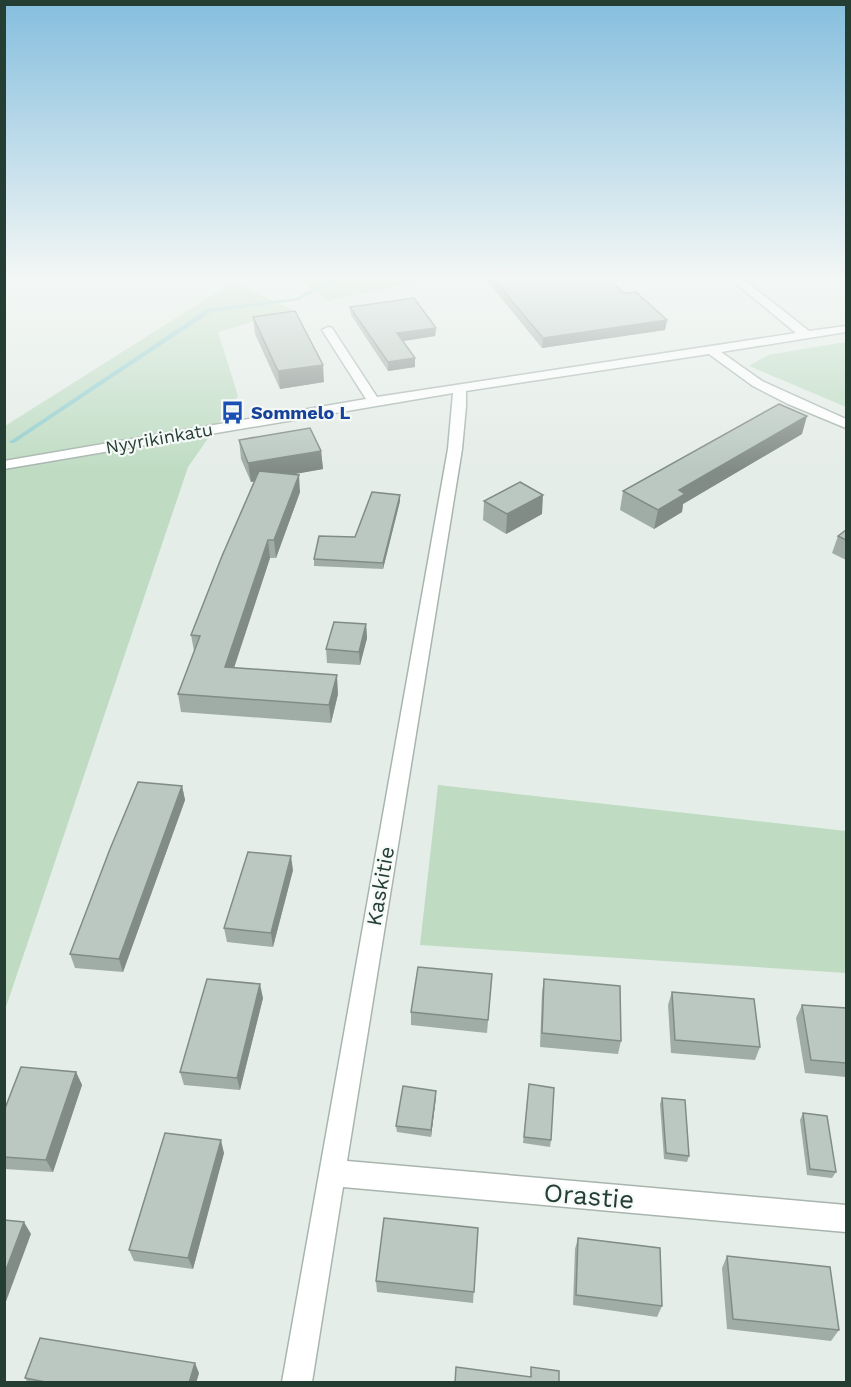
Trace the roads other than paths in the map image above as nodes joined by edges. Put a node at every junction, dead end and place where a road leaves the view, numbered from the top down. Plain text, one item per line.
1 (335, 341) edge
2 (767, 341) edge
3 (711, 349) junction
4 (459, 388) junction
5 (374, 402) junction
6 (846, 424) edge
7 (4, 465) edge
8 (332, 1173) junction
9 (846, 1219) edge
10 (297, 1383) edge

1 - 5 street
2 - 3 street, Nyyrikinkatu
3 - 4 street, Nyyrikinkatu
3 - 6 street
4 - 5 street, Nyyrikinkatu
4 - 8 street, Kaskitie
5 - 7 street, Nyyrikinkatu
8 - 9 street, Orastie
8 - 10 street, Kaskitie

